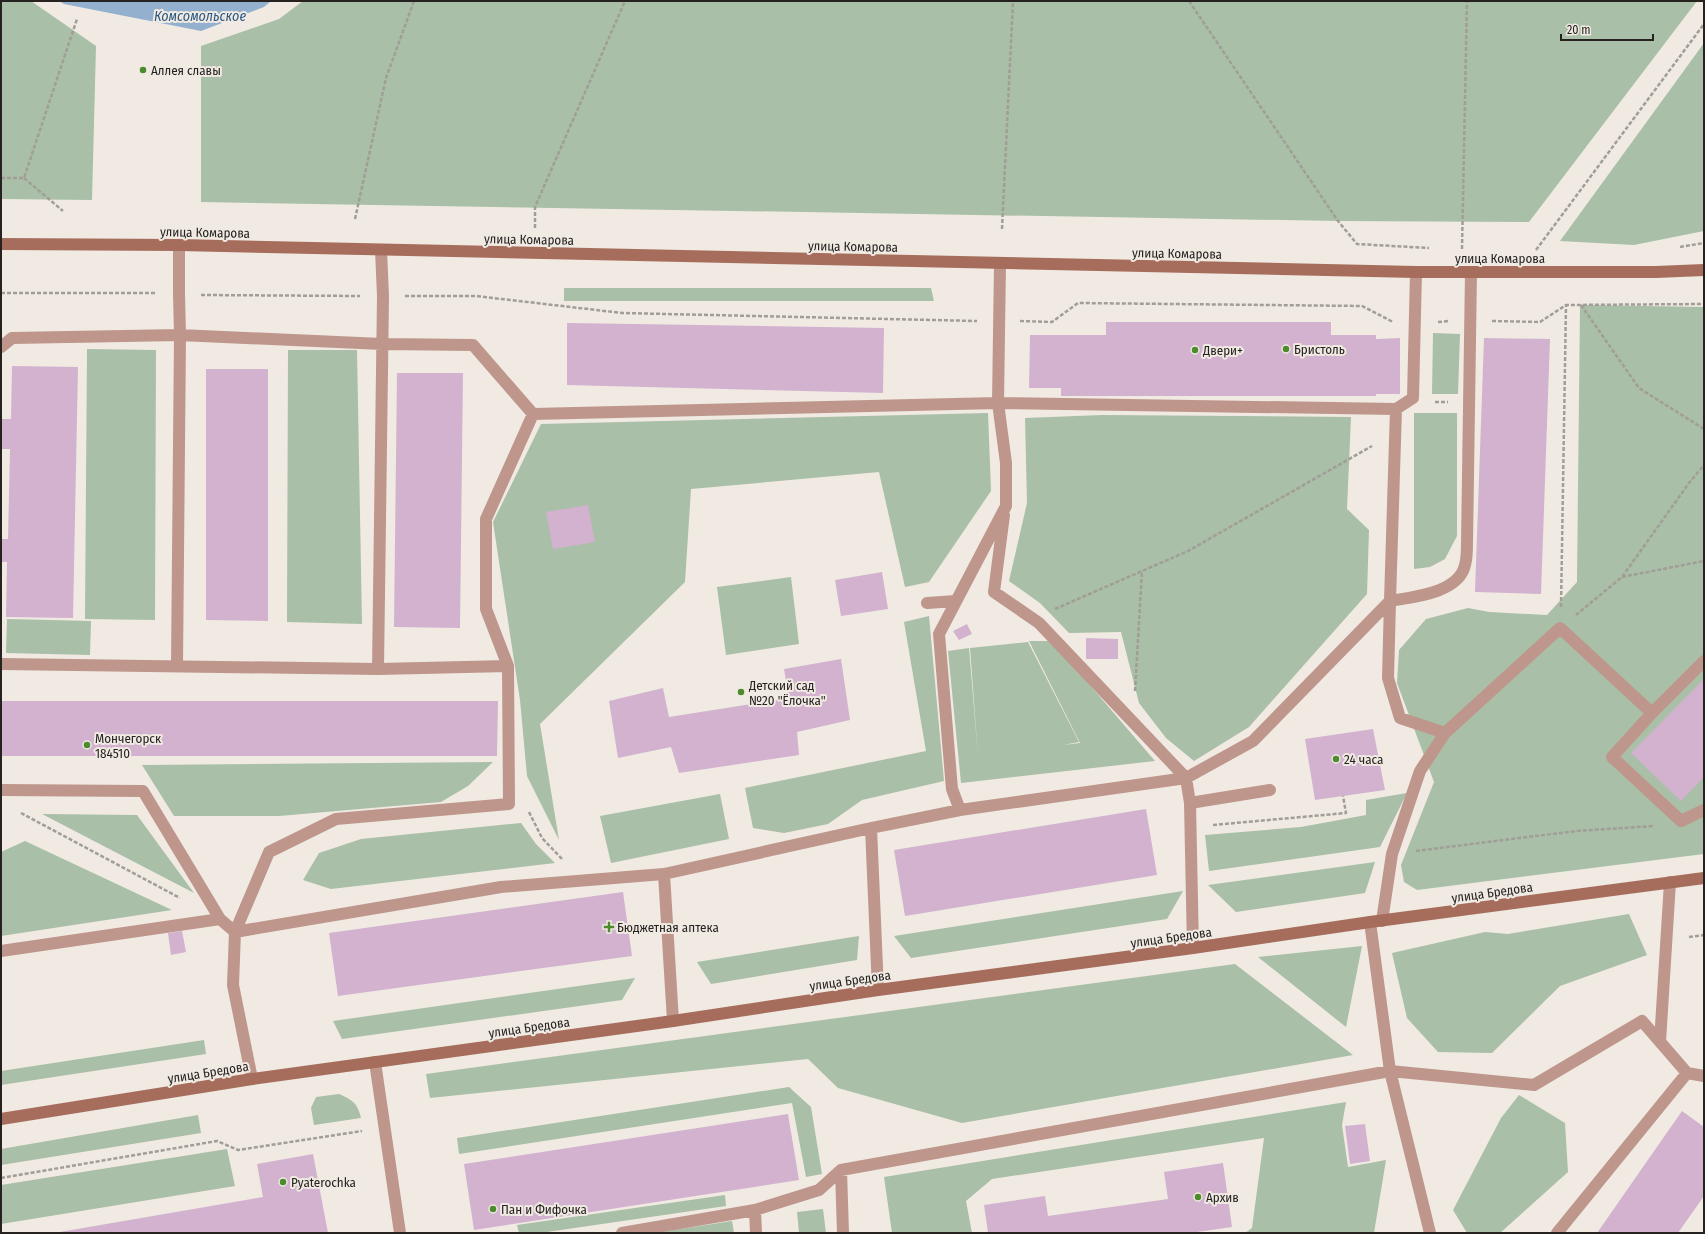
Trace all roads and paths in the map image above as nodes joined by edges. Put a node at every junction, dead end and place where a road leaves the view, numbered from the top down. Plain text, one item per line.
1 (414, 1) edge
2 (625, 1) edge
3 (1013, 1) edge
4 (1189, 1) edge
5 (1467, 1) edge
6 (77, 19) dead end
7 (1704, 24) edge
8 (1, 178) edge
9 (24, 178) junction
10 (62, 211) dead end
11 (355, 219) dead end
12 (535, 228) dead end
13 (1002, 229) dead end
14 (1, 244) edge
15 (179, 245) junction
16 (1432, 248) dead end
17 (1455, 249) dead end
18 (1462, 249) junction
19 (381, 250) junction
20 (1469, 250) dead end
21 (1535, 251) dead end
22 (1000, 263) junction
23 (1704, 270) edge
24 (1416, 272) junction
25 (1471, 272) junction
26 (1, 293) edge
27 (179, 294) junction
28 (383, 296) junction
29 (1704, 304) edge
30 (1566, 305) junction
31 (1580, 305) junction
32 (999, 321) junction
33 (1470, 321) junction
34 (1415, 322) junction
35 (180, 335) junction
36 (382, 344) junction
37 (1, 347) edge
38 (1469, 402) junction
39 (998, 403) junction
40 (1401, 405) junction
41 (533, 414) junction
42 (1704, 429) edge
43 (1396, 433) junction
44 (1704, 466) edge
45 (1006, 506) junction
46 (1704, 561) edge
47 (1142, 571) junction
48 (1622, 577) junction
49 (956, 601) junction
50 (1390, 601) junction
51 (927, 604) dead end
52 (1033, 618) junction
53 (1560, 628) junction
54 (1704, 661) edge
55 (1, 664) edge
56 (177, 666) junction
57 (508, 666) junction
58 (378, 669) junction
59 (1652, 714) junction
60 (1133, 722) junction
61 (1445, 734) junction
62 (1186, 778) junction
63 (1, 790) edge
64 (1270, 790) dead end
65 (1343, 796) dead end
66 (1190, 803) junction
67 (15, 810) dead end
68 (960, 810) junction
69 (1704, 810) edge
70 (529, 811) dead end
71 (1681, 821) junction
72 (871, 828) junction
73 (1191, 828) junction
74 (1392, 854) junction
75 (664, 874) junction
76 (1704, 878) edge
77 (583, 881) junction
78 (1670, 882) junction
79 (184, 900) dead end
80 (220, 919) junction
81 (1376, 922) junction
82 (235, 932) junction
83 (1193, 948) junction
84 (1, 951) edge
85 (878, 990) junction
86 (673, 1020) junction
87 (1660, 1042) junction
88 (375, 1062) junction
89 (1390, 1071) junction
90 (1686, 1073) junction
91 (1704, 1076) edge
92 (252, 1079) junction
93 (1, 1118) edge
94 (384, 1128) junction
95 (841, 1170) junction
96 (1, 1178) edge
97 (755, 1210) junction
98 (400, 1233) edge
99 (622, 1233) edge
100 (756, 1233) edge
101 (843, 1233) edge
102 (1430, 1233) edge
103 (1557, 1233) edge

1 - 11 path
2 - 12 path
3 - 13 path
4 - 16 path
5 - 18 path
6 - 9 path
7 - 21 path
8 - 9 path
9 - 10 path
14 - 15 main road, улица Комарова
15 - 19 main road, улица Комарова
15 - 27 lane
17 - 18 path
18 - 20 path
19 - 22 main road, улица Комарова
19 - 28 lane
22 - 24 main road, улица Комарова
22 - 32 lane
23 - 25 main road, улица Комарова
24 - 25 main road, улица Комарова
24 - 34 lane
25 - 33 lane
26 - 27 path
27 - 28 path
27 - 35 lane
28 - 32 path
28 - 36 lane
29 - 31 path
30 - 31 path
30 - 33 path
30 - 53 path
31 - 42 path
32 - 34 path
32 - 39 lane
33 - 34 path
33 - 38 lane
34 - 40 lane
35 - 36 lane
35 - 37 lane
35 - 56 lane
36 - 41 lane
36 - 58 lane
38 - 40 path
38 - 50 lane
39 - 40 lane
39 - 41 lane
39 - 45 lane
40 - 43 lane
41 - 57 lane
43 - 47 path
43 - 50 lane
44 - 48 path
45 - 49 lane
45 - 52 lane
46 - 48 path
47 - 52 path
47 - 60 path
48 - 53 path
49 - 51 lane
49 - 68 lane
50 - 61 lane
50 - 62 lane
52 - 60 lane
53 - 59 lane
53 - 61 lane
54 - 59 lane
55 - 56 lane
56 - 58 lane
57 - 58 lane
57 - 82 lane
59 - 71 lane
60 - 62 lane
61 - 74 lane
62 - 66 lane
62 - 68 lane
63 - 80 lane
64 - 66 lane
65 - 73 path
66 - 73 lane
67 - 79 path
68 - 72 lane
69 - 71 lane
70 - 77 path
71 - 74 path
72 - 75 lane
72 - 85 lane
73 - 83 lane
74 - 81 lane
75 - 77 lane
75 - 86 lane
76 - 78 main road, улица Бредова
77 - 82 lane
78 - 81 main road, улица Бредова
78 - 87 lane
80 - 82 lane
80 - 84 lane
81 - 83 main road, улица Бредова
81 - 89 lane
82 - 92 lane
83 - 85 main road, улица Бредова
85 - 86 main road, улица Бредова
86 - 88 main road, улица Бредова
87 - 89 lane
87 - 90 lane
88 - 92 main road, улица Бредова
88 - 94 lane
89 - 95 lane
89 - 102 lane
90 - 91 lane
90 - 103 lane
92 - 93 main road, улица Бредова
94 - 96 path
94 - 98 lane
95 - 97 lane
95 - 101 lane
97 - 99 lane
97 - 100 lane

